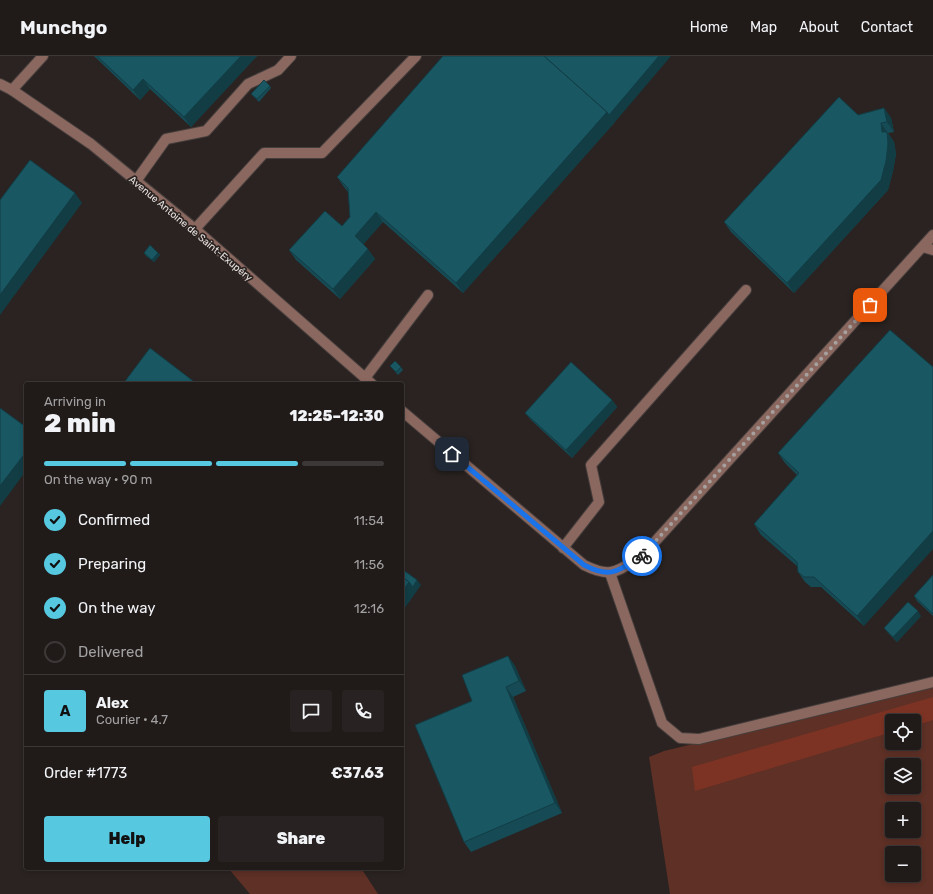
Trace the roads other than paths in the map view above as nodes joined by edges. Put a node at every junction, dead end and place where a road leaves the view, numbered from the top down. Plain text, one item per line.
1 (43, 56) edge
2 (291, 56) edge
3 (416, 56) edge
4 (0, 84) edge
5 (12, 90) junction
6 (136, 181) junction
7 (195, 229) junction
8 (933, 235) edge
9 (928, 248) edge
10 (746, 290) dead end
11 (428, 295) dead end
12 (368, 381) edge
13 (404, 412) edge
14 (563, 548) junction
15 (610, 573) junction
16 (933, 682) edge

1 - 5 street
2 - 6 street
3 - 7 street
4 - 5 street, Avenue Antoine de Saint-Exupéry
5 - 6 street, Avenue Antoine de Saint-Exupéry
6 - 7 street, Avenue Antoine de Saint-Exupéry
7 - 12 street, Avenue Antoine de Saint-Exupéry
8 - 9 street
9 - 15 street
10 - 14 street
11 - 12 street
13 - 14 street
14 - 15 street
15 - 16 street

